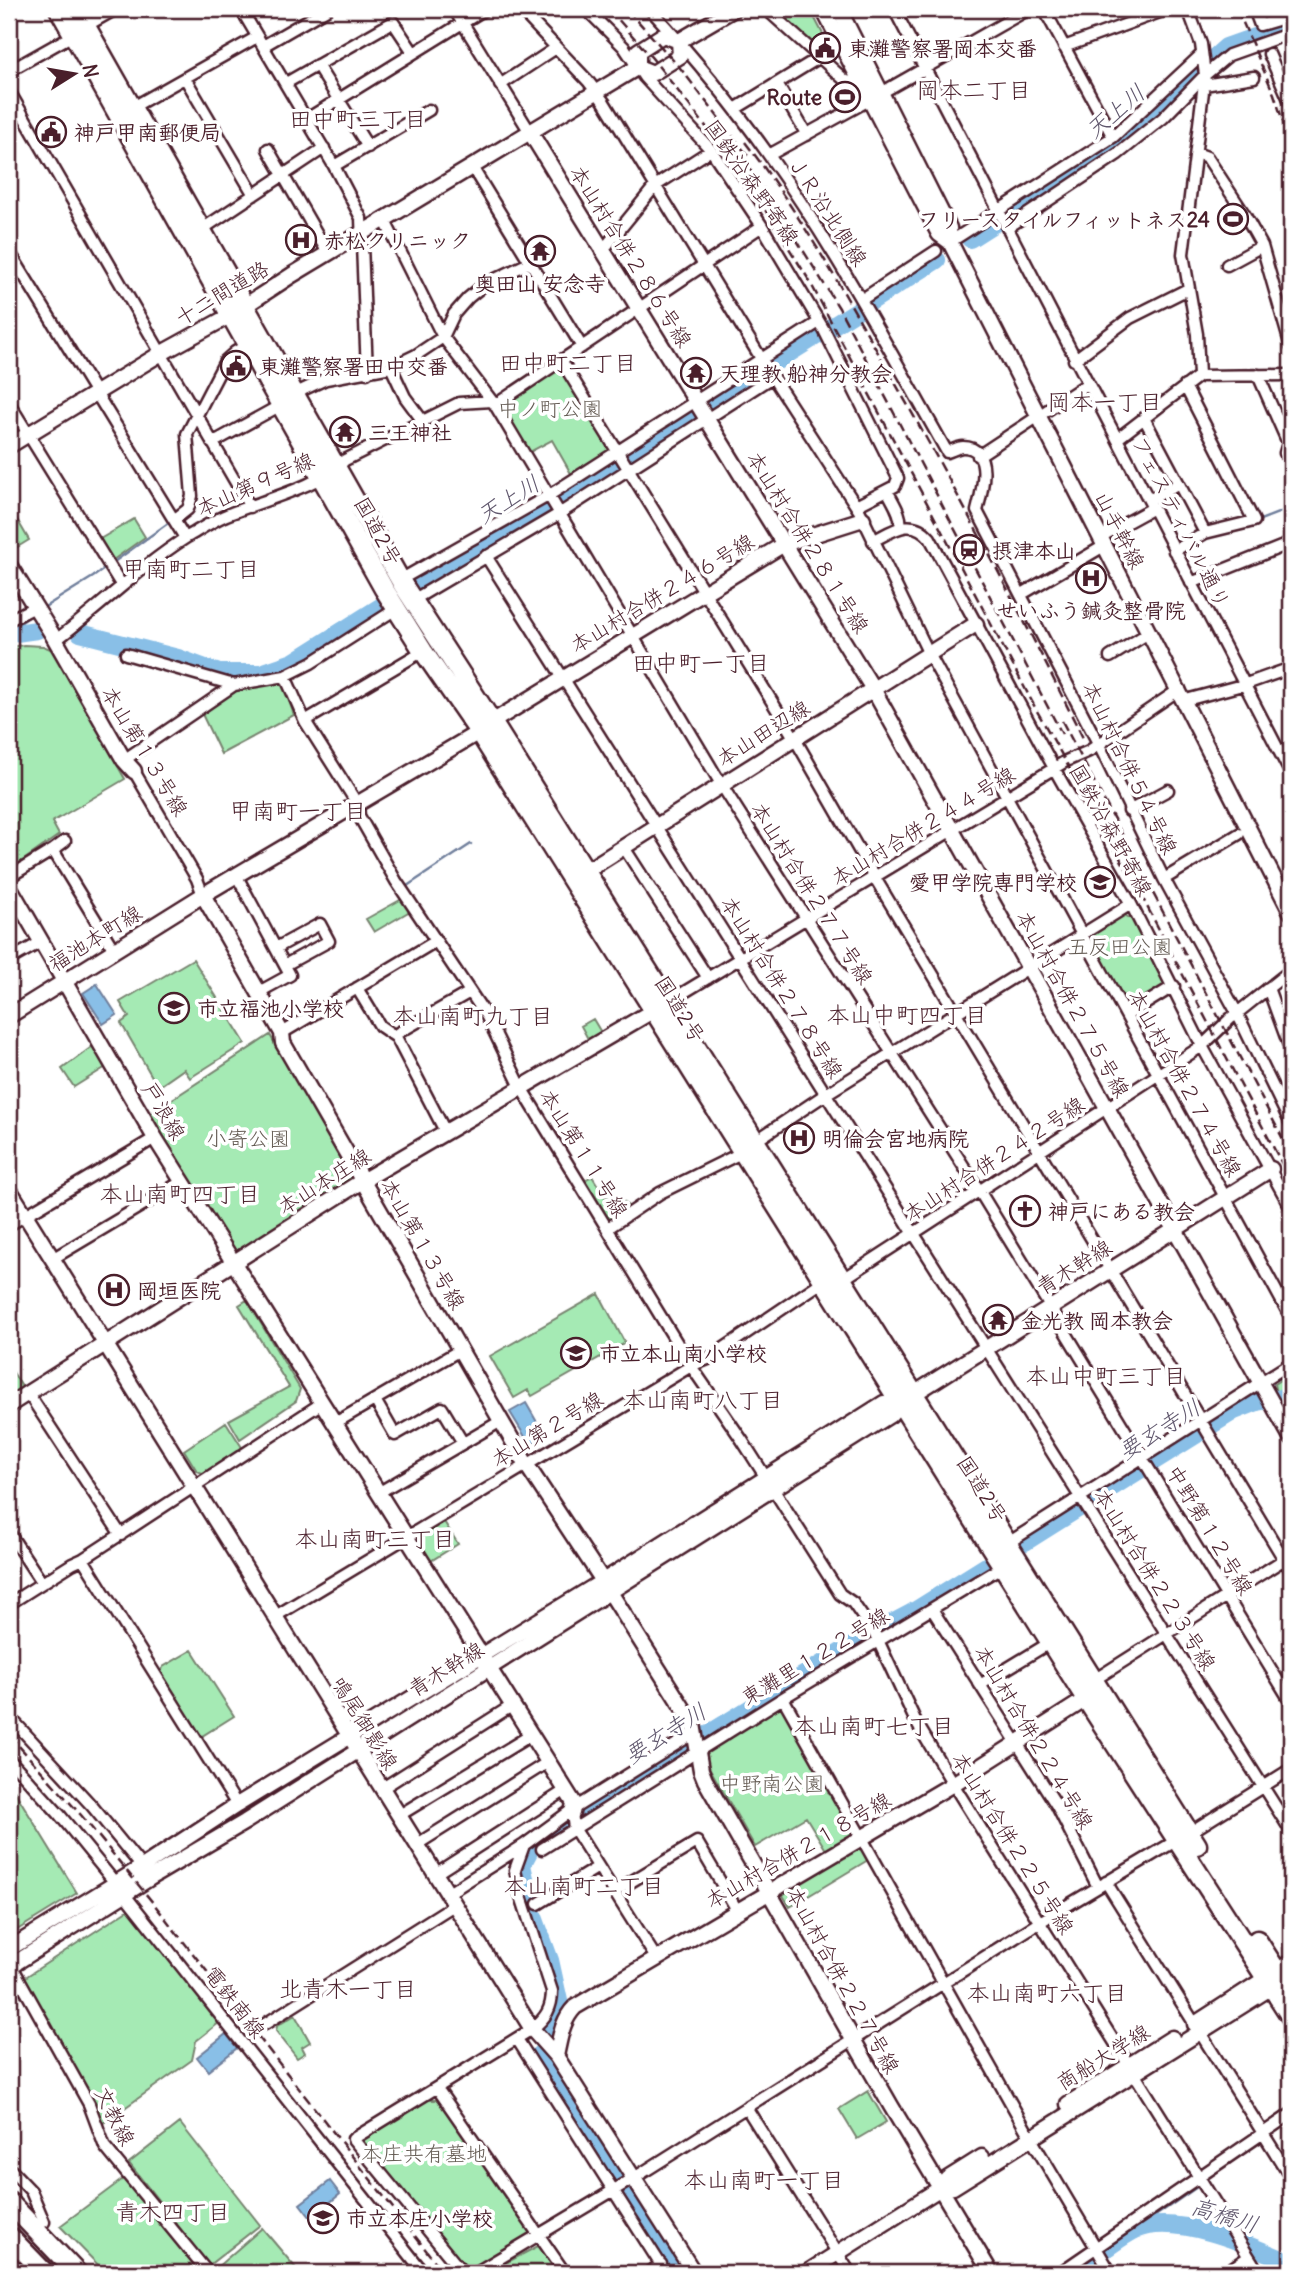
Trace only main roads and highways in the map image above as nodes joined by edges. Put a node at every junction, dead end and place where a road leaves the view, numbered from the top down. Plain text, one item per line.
1 (59, 9) edge
2 (76, 9) edge
3 (79, 31) junction
4 (154, 161) junction
5 (237, 310) junction
6 (400, 596) junction
7 (485, 727) junction
8 (908, 1397) junction
9 (1184, 1836) junction
10 (1282, 1978) edge
11 (1291, 2017) edge
12 (9, 2186) edge
13 (9, 2202) edge
14 (9, 2216) edge
15 (9, 2236) edge
16 (57, 2252) junction
17 (9, 2253) edge
18 (30, 2273) edge
19 (45, 2273) edge
20 (64, 2273) edge
21 (77, 2273) edge

1 - 3 highway, 国道2号
2 - 3 highway, 国道2号
3 - 4 highway, 国道2号
3 - 4 highway, 国道2号
4 - 5 highway, 国道2号
4 - 5 highway, 国道2号
5 - 6 highway, 国道2号
5 - 6 highway, 国道2号
6 - 7 highway, 国道2号
6 - 7 highway, 国道2号
7 - 8 highway, 国道2号
8 - 9 highway, 国道2号
8 - 9 highway, 国道2号
9 - 10 highway, 国道2号
10 - 11 highway, 国道2号
12 - 16 highway
13 - 16 highway
14 - 20 highway
15 - 19 highway
16 - 21 highway
17 - 18 highway

